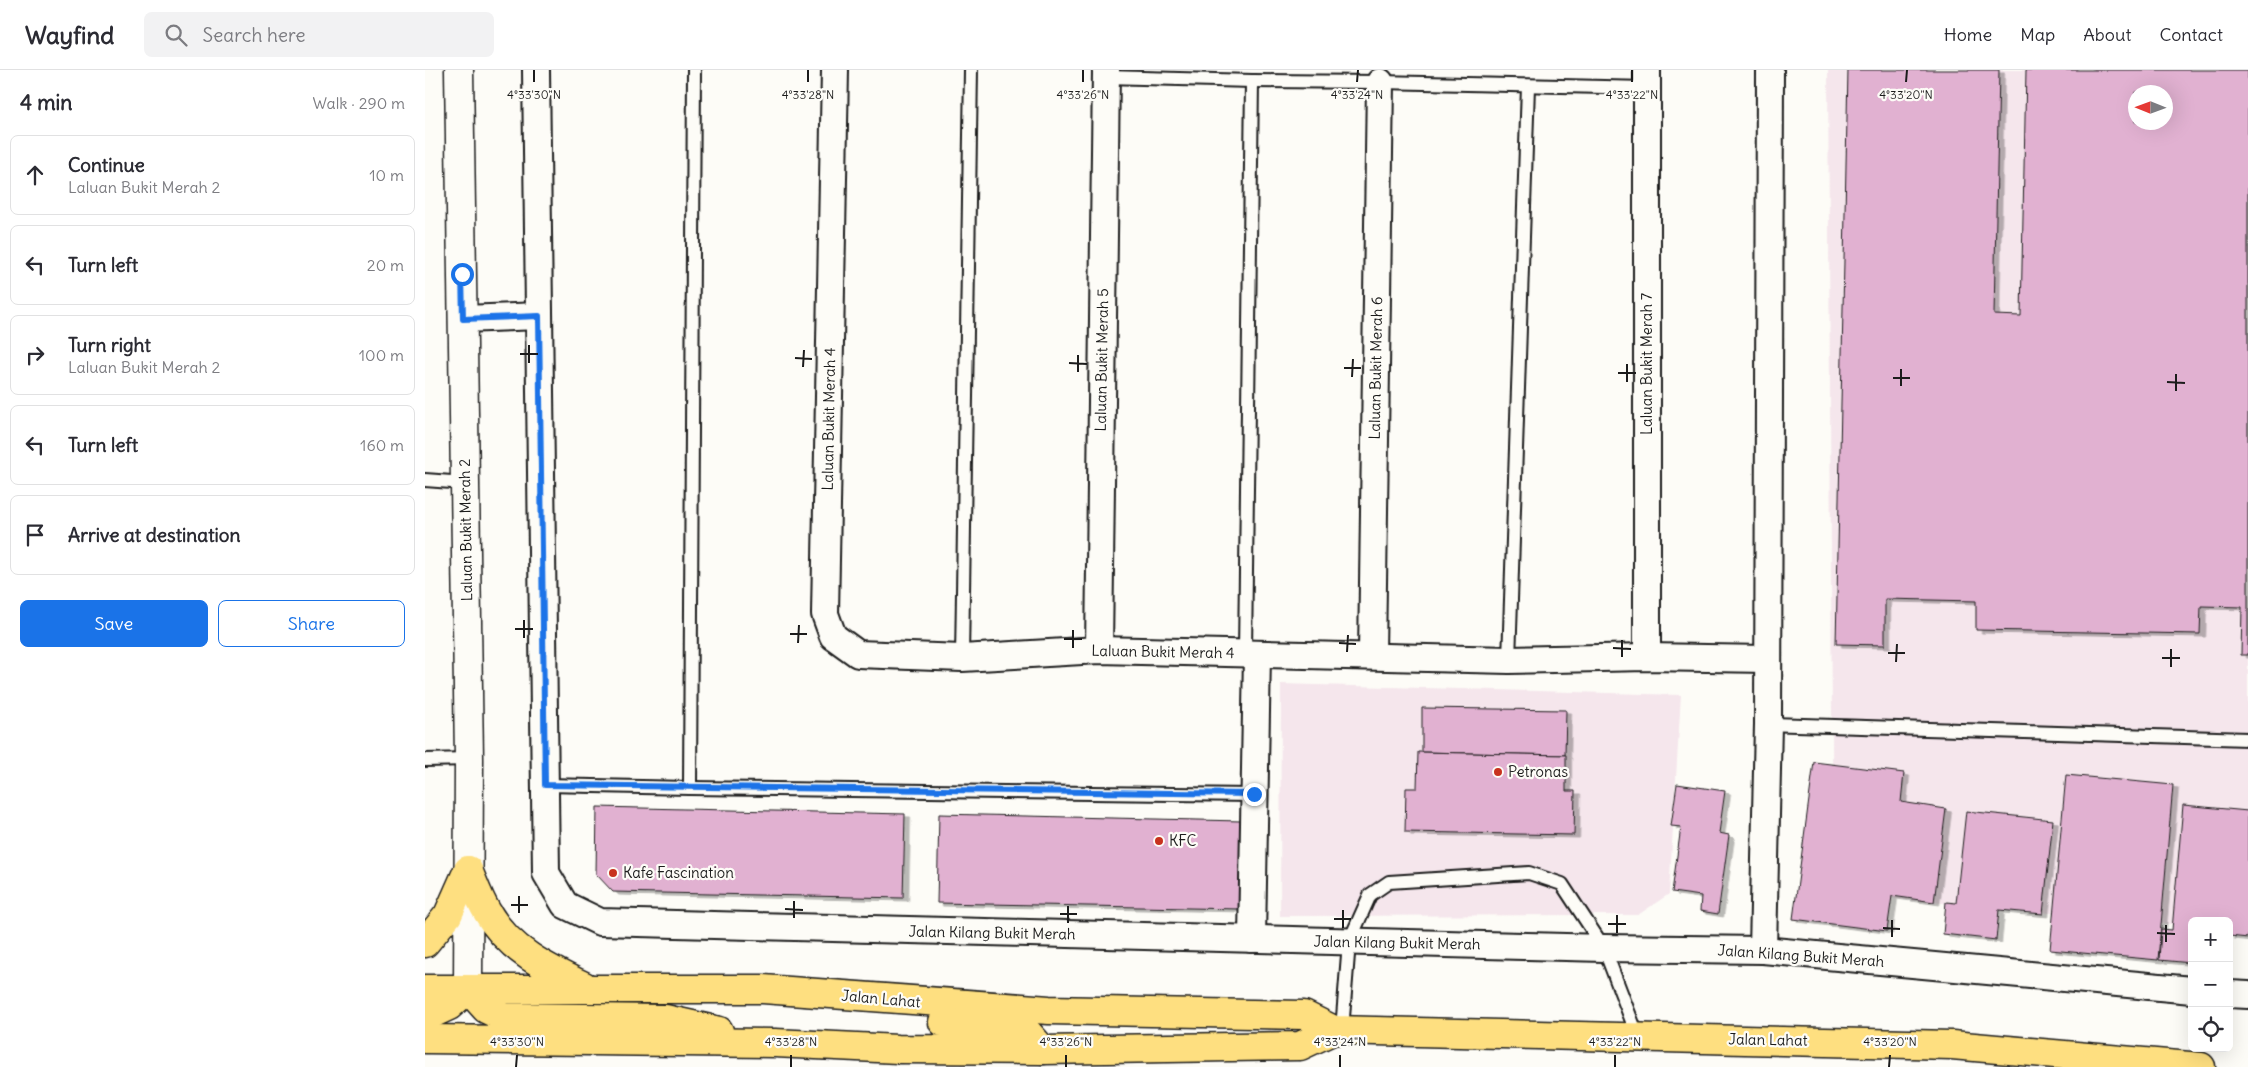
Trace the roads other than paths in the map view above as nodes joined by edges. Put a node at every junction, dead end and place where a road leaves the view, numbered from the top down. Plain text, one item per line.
1 (459, 70) edge
2 (536, 70) edge
3 (694, 70) edge
4 (835, 70) edge
5 (971, 70) edge
6 (1770, 70) edge
7 (1106, 73) edge
8 (1647, 79) edge
9 (1252, 81) junction
10 (1380, 82) junction
11 (1528, 86) junction
12 (539, 316) junction
13 (463, 319) junction
14 (425, 480) edge
15 (465, 483) junction
16 (1099, 650) junction
17 (1251, 654) junction
18 (1372, 655) junction
19 (1647, 657) junction
20 (962, 658) junction
21 (1767, 659) junction
22 (1509, 660) junction
23 (1768, 724) junction
24 (2248, 739) edge
25 (469, 759) junction
26 (425, 760) edge
27 (545, 785) junction
28 (690, 788) junction
29 (1254, 794) junction
30 (468, 870) junction
31 (1252, 939) junction
32 (1349, 942) junction
33 (425, 943) edge
34 (1604, 948) junction
35 (1763, 950) junction
36 (425, 989) edge
37 (467, 989) junction
38 (590, 989) junction
39 (763, 989) junction
40 (2188, 990) edge
41 (2233, 994) edge
42 (2248, 995) edge
43 (1304, 1015) junction
44 (425, 1016) edge
45 (1338, 1030) junction
46 (1638, 1037) junction
47 (425, 1039) edge
48 (775, 1043) junction
49 (1043, 1059) edge
50 (2201, 1067) edge

1 - 13 street, Laluan Bukit Merah 2
2 - 12 street
3 - 28 lane
4 - 20 street, Laluan Bukit Merah 4
5 - 20 lane
6 - 21 street
7 - 9 lane
7 - 16 street, Laluan Bukit Merah 5
8 - 11 lane
8 - 19 street, Laluan Bukit Merah 7
9 - 10 lane
9 - 17 lane
10 - 11 lane
10 - 18 street, Laluan Bukit Merah 6
11 - 22 lane
12 - 13 street
12 - 27 street
13 - 15 street, Laluan Bukit Merah 2
14 - 15 lane
15 - 25 street, Laluan Bukit Merah 2
16 - 17 street, Laluan Bukit Merah 4
16 - 20 street, Laluan Bukit Merah 4
17 - 18 street, Laluan Bukit Merah 4
17 - 29 street
18 - 22 street, Laluan Bukit Merah 4
19 - 21 street, Laluan Bukit Merah 4
19 - 22 street, Laluan Bukit Merah 4
21 - 23 street
23 - 24 lane
23 - 35 street
25 - 26 lane
25 - 30 street, Laluan Bukit Merah 2
27 - 28 lane
27 - 31 street, Jalan Kilang Bukit Merah
28 - 29 lane
29 - 31 street
30 - 33 main road
30 - 37 street, Laluan Bukit Merah 2
30 - 38 main road
31 - 32 street, Jalan Kilang Bukit Merah
32 - 34 street, Jalan Kilang Bukit Merah
32 - 34 lane
32 - 45 lane
34 - 35 street, Jalan Kilang Bukit Merah
34 - 46 lane
35 - 40 street, Jalan Kilang Bukit Merah
36 - 37 main road, Jalan Lahat
37 - 38 main road, Jalan Lahat
37 - 44 main road
37 - 48 main road
38 - 39 main road, Jalan Lahat
39 - 43 main road, Jalan Lahat
39 - 49 main road
41 - 42 street
43 - 45 main road, Jalan Lahat
43 - 49 main road
45 - 46 main road, Jalan Lahat
45 - 49 main road, Jalan Lahat
46 - 50 main road, Jalan Lahat
47 - 48 main road, Jalan Lahat
48 - 49 main road, Jalan Lahat

